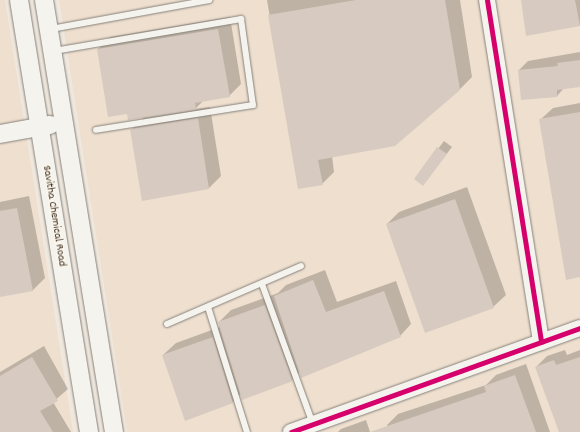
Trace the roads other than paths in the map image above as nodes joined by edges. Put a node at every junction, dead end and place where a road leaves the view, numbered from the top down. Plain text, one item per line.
1 (19, 0) edge
2 (44, 0) edge
3 (209, 0) edge
4 (487, 0) edge
5 (49, 29) junction
6 (52, 52) junction
7 (64, 122) junction
8 (39, 126) junction
9 (96, 130) dead end
10 (0, 134) edge
11 (301, 266) dead end
12 (262, 284) junction
13 (208, 307) junction
14 (167, 324) dead end
15 (580, 328) edge
16 (541, 342) junction
17 (313, 424) junction
18 (89, 432) edge
19 (114, 432) edge
20 (248, 432) edge
21 (291, 432) edge

1 - 8 main road, Savitha Chemical Road
2 - 5 main road, Savitha Chemical Road
3 - 5 lane
4 - 16 street
5 - 6 main road, Savitha Chemical Road
6 - 7 main road, Savitha Chemical Road
6 - 9 lane
7 - 8 main road
7 - 19 main road, Savitha Chemical Road
8 - 10 main road
8 - 18 main road, Savitha Chemical Road
11 - 12 lane
12 - 13 lane
12 - 17 lane
13 - 14 lane
13 - 20 lane
15 - 16 street
16 - 17 street
17 - 21 street

